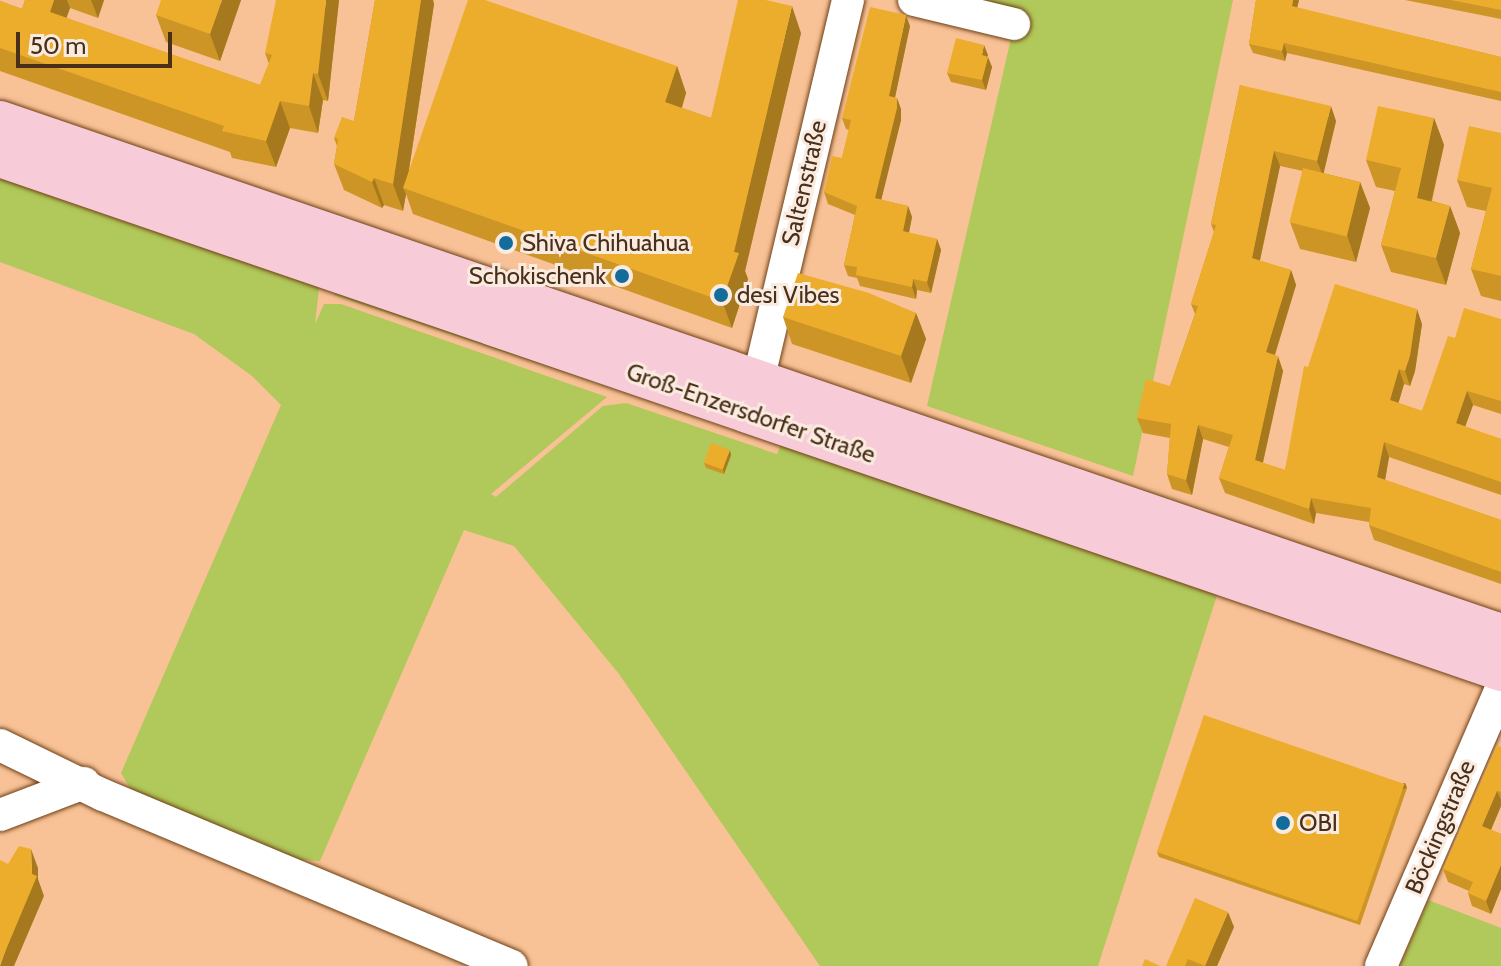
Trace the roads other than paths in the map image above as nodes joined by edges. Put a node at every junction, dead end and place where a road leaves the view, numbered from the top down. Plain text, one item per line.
1 (848, 0) edge
2 (914, 0) edge
3 (1014, 24) dead end
4 (0, 121) edge
5 (0, 157) edge
6 (754, 397) junction
7 (1501, 634) edge
8 (1501, 671) edge
9 (1501, 689) edge
10 (0, 745) edge
11 (84, 783) junction
12 (0, 815) edge
13 (512, 966) edge
14 (1381, 966) edge

1 - 6 street, Saltenstraße
2 - 3 street
4 - 6 main road, Groß-Enzersdorfer Straße
5 - 6 main road, Groß-Enzersdorfer Straße
6 - 7 main road, Groß-Enzersdorfer Straße
6 - 8 main road, Groß-Enzersdorfer Straße
9 - 14 street, Böckingstraße
10 - 11 street
11 - 12 street
11 - 13 street

